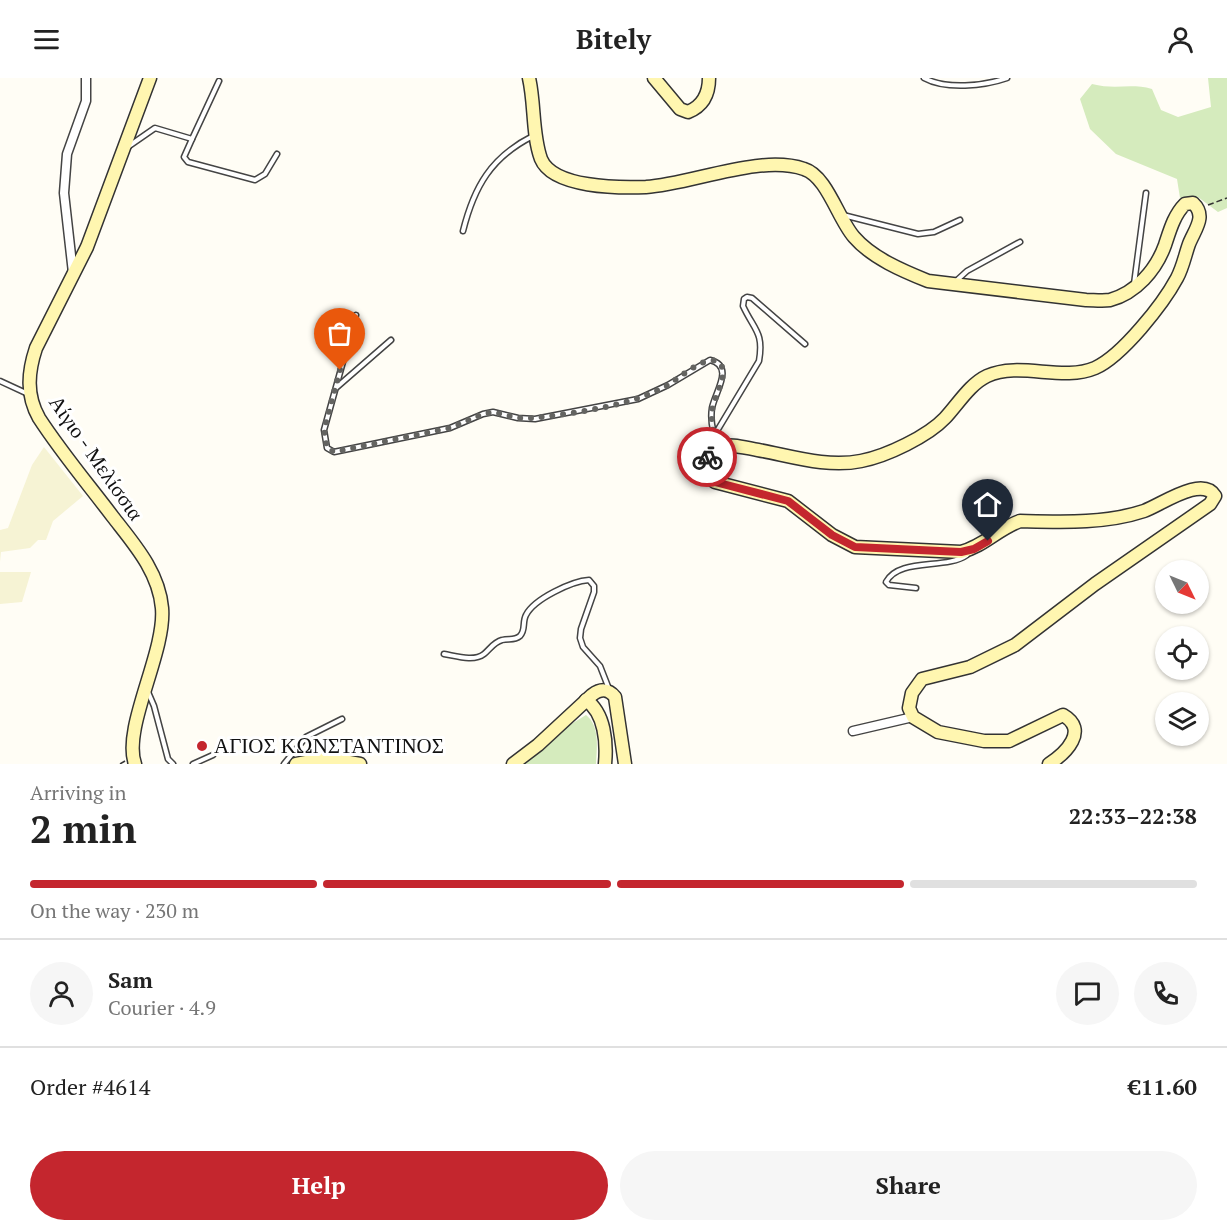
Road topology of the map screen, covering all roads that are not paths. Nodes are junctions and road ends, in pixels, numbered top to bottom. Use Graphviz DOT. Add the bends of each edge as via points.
graph roads {
  1 [pos="86,78"];
  2 [pos="150,78"];
  3 [pos="529,78"];
  4 [pos="654,78"];
  5 [pos="710,78"];
  6 [pos="924,78"];
  7 [pos="1007,78"];
  8 [pos="219,81"];
  9 [pos="536,134"];
  10 [pos="192,139"];
  11 [pos="124,150"];
  12 [pos="277,153"];
  13 [pos="1146,193"];
  14 [pos="839,215"];
  15 [pos="960,220"];
  16 [pos="463,231"];
  17 [pos="1020,242"];
  18 [pos="73,276"];
  19 [pos="952,284"];
  20 [pos="1133,288"];
  21 [pos="356,315"];
  22 [pos="391,340"];
  23 [pos="806,344"];
  24 [pos="0,381"];
  25 [pos="335,388"];
  26 [pos="30,394"];
  27 [pos="716,442"];
  28 [pos="974,549"];
  29 [pos="916,588"];
  30 [pos="444,654"];
  31 [pos="146,688"];
  32 [pos="610,691"];
  33 [pos="586,700"];
  34 [pos="913,717"];
  35 [pos="342,719"];
  36 [pos="853,731"];
  37 [pos="213,755"];
  38 [pos="135,764"];
  39 [pos="173,764"];
  40 [pos="193,764"];
  41 [pos="284,764"];
  42 [pos="296,764"];
  43 [pos="360,764"];
  44 [pos="513,764"];
  45 [pos="605,764"];
  46 [pos="625,764"];
  47 [pos="1049,764"];
  1 -- 18 [label="street" via="86,101 67,154 65,183"];
  2 -- 11 [label="main road, Αίγιο - Μελίσσια"];
  3 -- 9 [label="main road"];
  4 -- 5 [label="main road" via="680,109 688,112 702,103"];
  6 -- 7 [label="lane" via="937,84 981,84"];
  8 -- 10 [label="lane"];
  9 -- 14 [label="main road" via="542,160 550,173 565,180 646,187 752,167 789,165 815,176"];
  9 -- 16 [label="lane" via="496,160 470,203"];
  10 -- 11 [label="lane" via="155,128"];
  10 -- 12 [label="lane" via="184,157 188,162 255,180 265,174"];
  11 -- 18 [label="main road, Αίγιο - Μελίσσια"];
  13 -- 20 [label="lane"];
  14 -- 15 [label="lane" via="918,234 934,232"];
  14 -- 19 [label="main road" via="867,250 909,274"];
  17 -- 19 [label="lane" via="967,271"];
  18 -- 26 [label="main road, Αίγιο - Μελίσσια" via="36,348 31,362"];
  19 -- 20 [label="main road" via="1086,300 1110,300"];
  20 -- 27 [label="main road" via="1150,274 1161,256 1177,212 1185,204 1193,203 1199,208 1198,226 1178,276 1116,353 1096,367 1080,373 993,374 975,384 934,428 862,461 837,465"];
  21 -- 25 [label="lane"];
  22 -- 25 [label="lane"];
  23 -- 27 [label="lane" via="752,298 744,299 742,306 759,332 759,361"];
  24 -- 26 [label="lane"];
  25 -- 27 [label="lane" via="324,430 327,448 334,452 450,428 493,412 535,418 638,399 710,360 722,366 723,373 712,409"];
  26 -- 31 [label="main road, Αίγιο - Μελίσσια" via="43,425 155,578 162,619"];
  27 -- 28 [label="main road" via="705,460 708,477 788,501 832,535 855,547 961,552"];
  28 -- 29 [label="lane" via="957,561 896,572 886,582"];
  28 -- 34 [label="main road" via="1020,521 1109,520 1146,510 1192,489 1207,488 1215,496 1210,504 1015,645 970,667 922,679 912,693 909,708"];
  30 -- 32 [label="lane" via="483,656 502,640 521,635 524,619 538,602 579,581 589,580 594,592 580,639 600,666"];
  31 -- 38 [label="main road, Αίγιο - Μελίσσια" via="133,740"];
  31 -- 39 [label="lane" via="168,759"];
  32 -- 33 [label="main road" via="597,692"];
  32 -- 46 [label="main road" via="616,702"];
  33 -- 44 [label="main road"];
  33 -- 45 [label="main road" via="600,717"];
  34 -- 36 [label="street"];
  34 -- 47 [label="main road" via="938,732 984,741 1009,741 1063,715 1071,720 1074,735 1066,751"];
  35 -- 41 [label="lane" via="306,737"];
  37 -- 40 [label="lane"];
  42 -- 43 [label="main road" via="327,758"];
}
